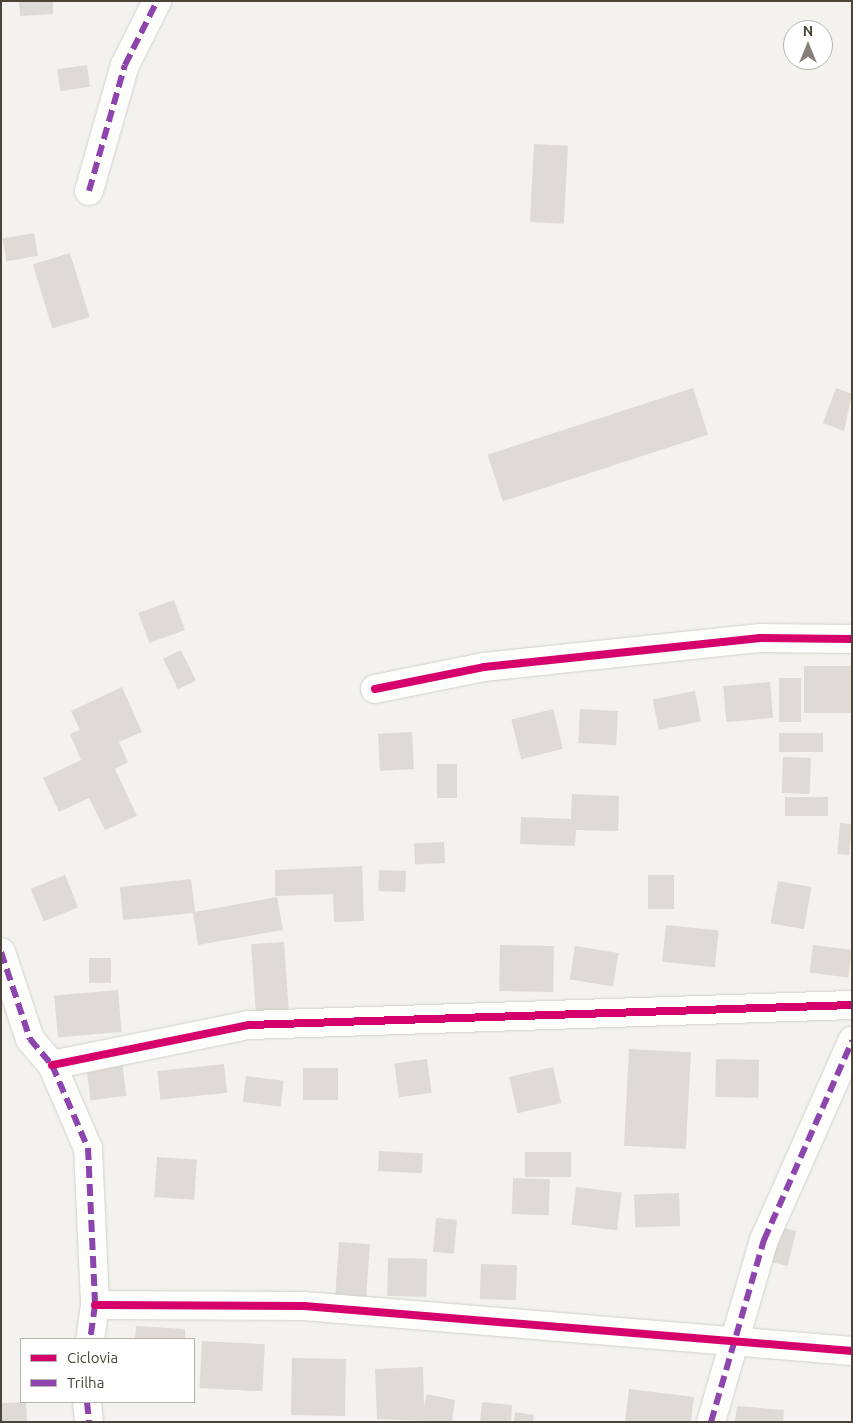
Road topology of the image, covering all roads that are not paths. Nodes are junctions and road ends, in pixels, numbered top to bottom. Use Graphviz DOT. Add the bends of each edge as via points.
graph roads {
  1 [pos="157,1"];
  2 [pos="89,191"];
  3 [pos="852,639"];
  4 [pos="375,689"];
  5 [pos="1,952"];
  6 [pos="852,1005"];
  7 [pos="852,1041"];
  8 [pos="52,1065"];
  9 [pos="95,1304"];
  10 [pos="90,1338"];
  11 [pos="736,1341"];
  12 [pos="852,1352"];
  13 [pos="87,1403"];
  14 [pos="89,1422"];
  15 [pos="711,1422"];
  1 -- 2 [label="street" via="125,65"];
  3 -- 4 [label="street" via="760,638 484,667"];
  5 -- 8 [label="street" via="30,1039"];
  6 -- 8 [label="street" via="250,1025"];
  7 -- 11 [label="street" via="764,1240"];
  8 -- 9 [label="street" via="88,1148"];
  9 -- 10 [label="street"];
  9 -- 11 [label="street" via="304,1306"];
  11 -- 12 [label="street"];
  11 -- 15 [label="street"];
  13 -- 14 [label="street"];
}
